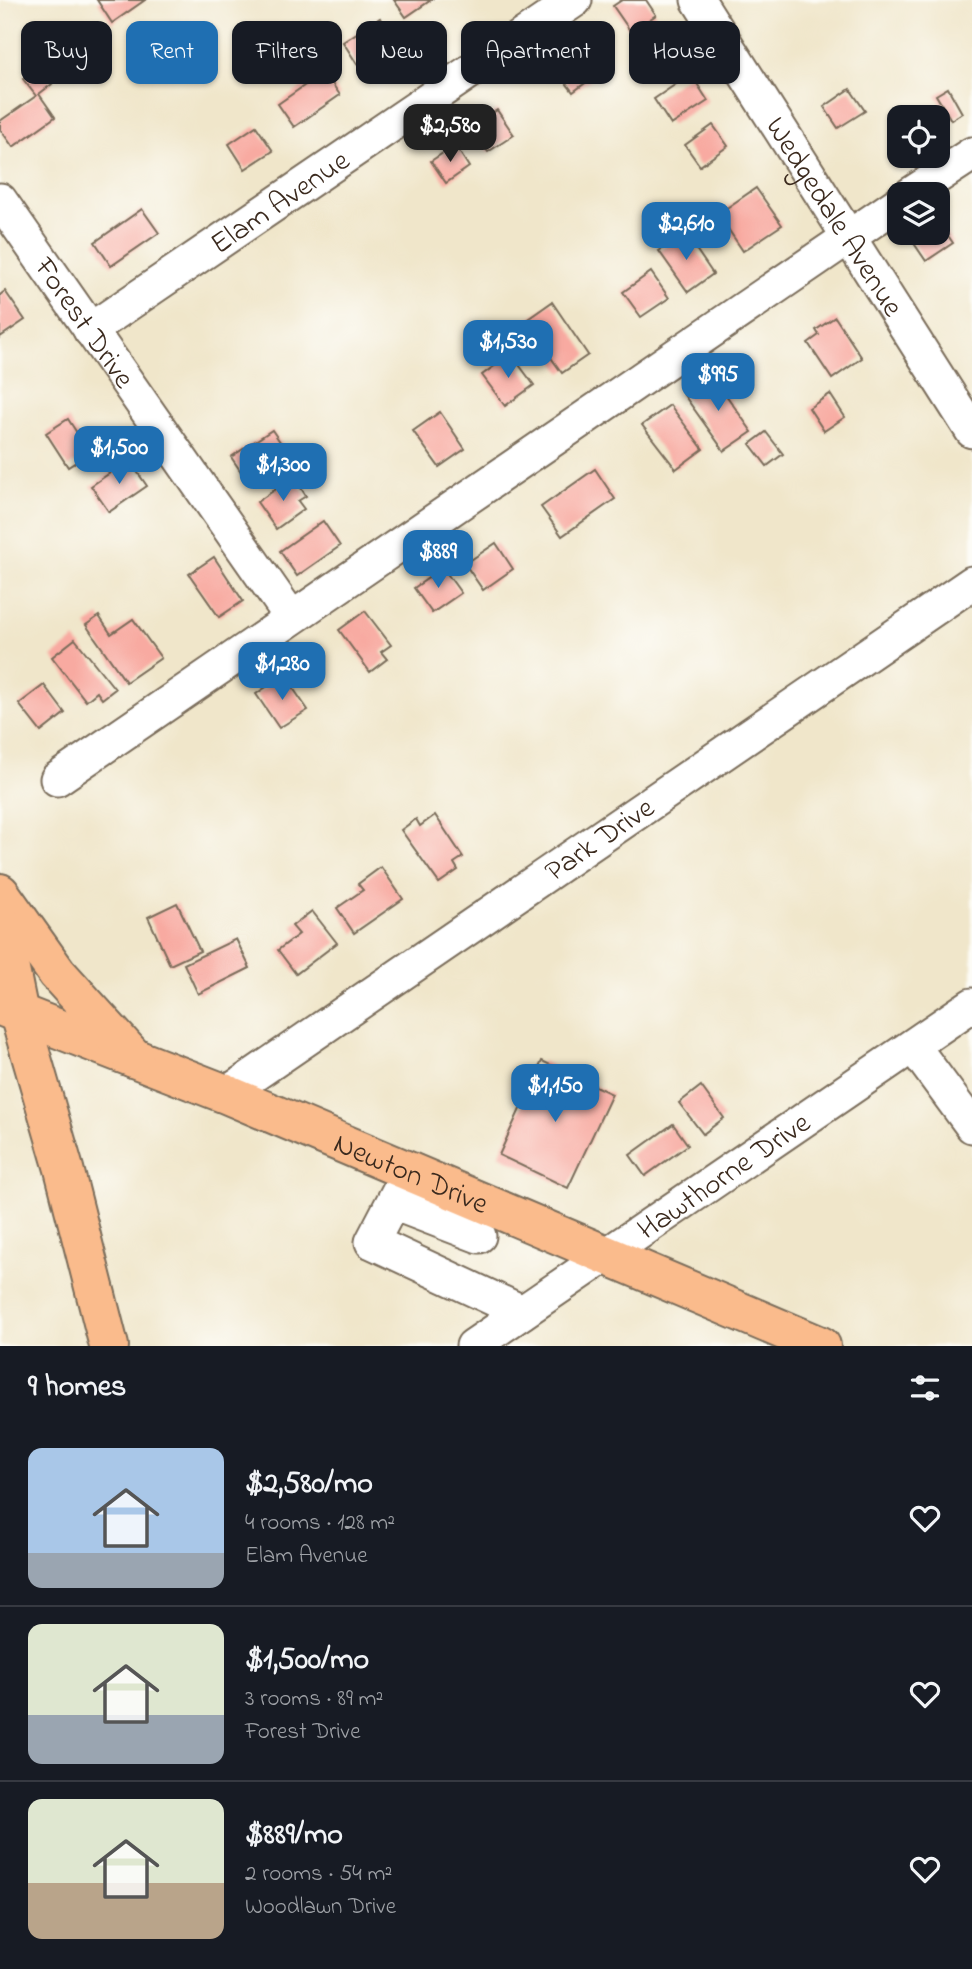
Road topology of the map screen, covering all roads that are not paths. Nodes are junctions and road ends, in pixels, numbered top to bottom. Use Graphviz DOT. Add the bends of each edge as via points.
graph roads {
  1 [pos="575,0"];
  2 [pos="698,0"];
  3 [pos="972,154"];
  4 [pos="929,182"];
  5 [pos="0,200"];
  6 [pos="887,210"];
  7 [pos="848,236"];
  8 [pos="90,330"];
  9 [pos="972,431"];
  10 [pos="972,583"];
  11 [pos="291,617"];
  12 [pos="57,779"];
  13 [pos="0,893"];
  14 [pos="0,921"];
  15 [pos="972,1005"];
  16 [pos="9,1010"];
  17 [pos="913,1046"];
  18 [pos="134,1058"];
  19 [pos="226,1094"];
  20 [pos="972,1126"];
  21 [pos="401,1187"];
  22 [pos="486,1221"];
  23 [pos="607,1253"];
  24 [pos="458,1282"];
  25 [pos="522,1312"];
  26 [pos="109,1346"];
  27 [pos="472,1346"];
  28 [pos="821,1346"];
  1 -- 8 [label="street, Elam Avenue"];
  2 -- 7 [label="street, Wedgedale Avenue"];
  3 -- 4 [label="street"];
  5 -- 8 [label="street, Forest Drive"];
  6 -- 7 [label="street"];
  7 -- 9 [label="street, Wedgedale Avenue"];
  7 -- 11 [label="street"];
  8 -- 11 [label="street, Forest Drive"];
  10 -- 19 [label="street, Park Drive"];
  11 -- 12 [label="street"];
  13 -- 18 [label="main road" via="57,973"];
  14 -- 16 [label="main road"];
  15 -- 17 [label="street, Hawthorne Drive"];
  16 -- 18 [label="main road, Newton Drive"];
  16 -- 26 [label="main road" via="64,1169"];
  17 -- 20 [label="street"];
  17 -- 23 [label="street, Hawthorne Drive"];
  18 -- 19 [label="main road, Newton Drive"];
  19 -- 21 [label="main road, Newton Drive"];
  21 -- 22 [label="main road, Newton Drive"];
  21 -- 24 [label="street" via="372,1242"];
  22 -- 23 [label="main road, Newton Drive"];
  22 -- 24 [label="street"];
  23 -- 25 [label="street, Hawthorne Drive"];
  23 -- 28 [label="main road, Newton Drive"];
  24 -- 25 [label="street"];
  25 -- 27 [label="street, Hawthorne Drive"];
}
